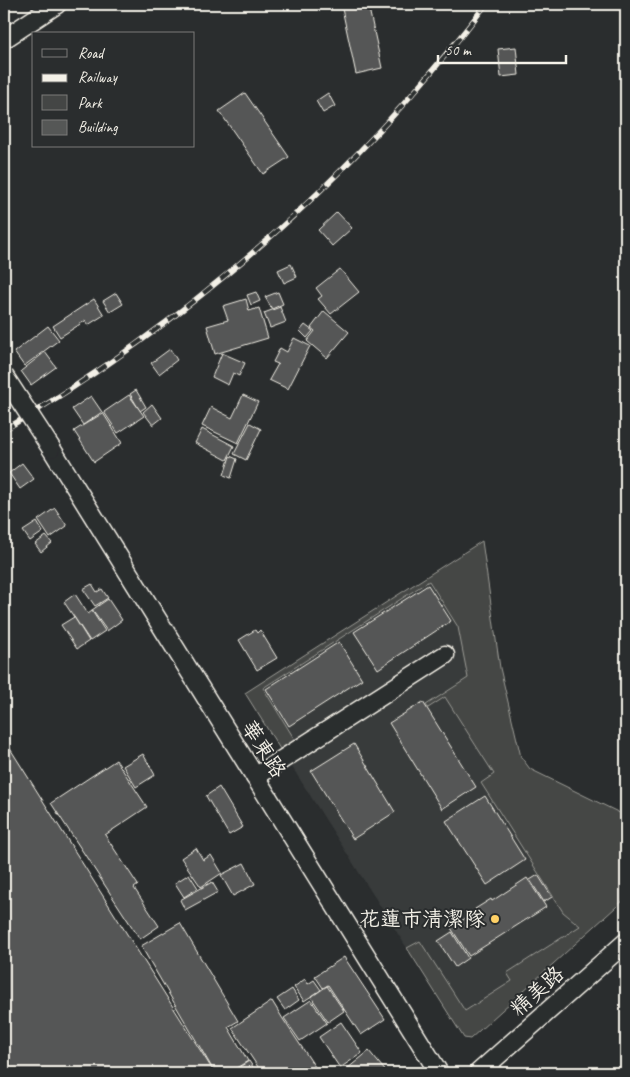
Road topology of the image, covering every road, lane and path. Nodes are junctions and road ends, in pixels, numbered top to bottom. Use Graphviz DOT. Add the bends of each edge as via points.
graph roads {
  1 [pos="57,4"];
  2 [pos="4,38"];
  3 [pos="4,376"];
  4 [pos="445,655"];
  5 [pos="255,777"];
  6 [pos="626,942"];
  7 [pos="439,1073"];
  8 [pos="478,1073"];
  1 -- 2 [label="street"];
  3 -- 5 [label="street, 華東路, bridge"];
  4 -- 5 [label="street"];
  5 -- 7 [label="street, 華東路"];
  6 -- 8 [label="street, 精美路"];
}
